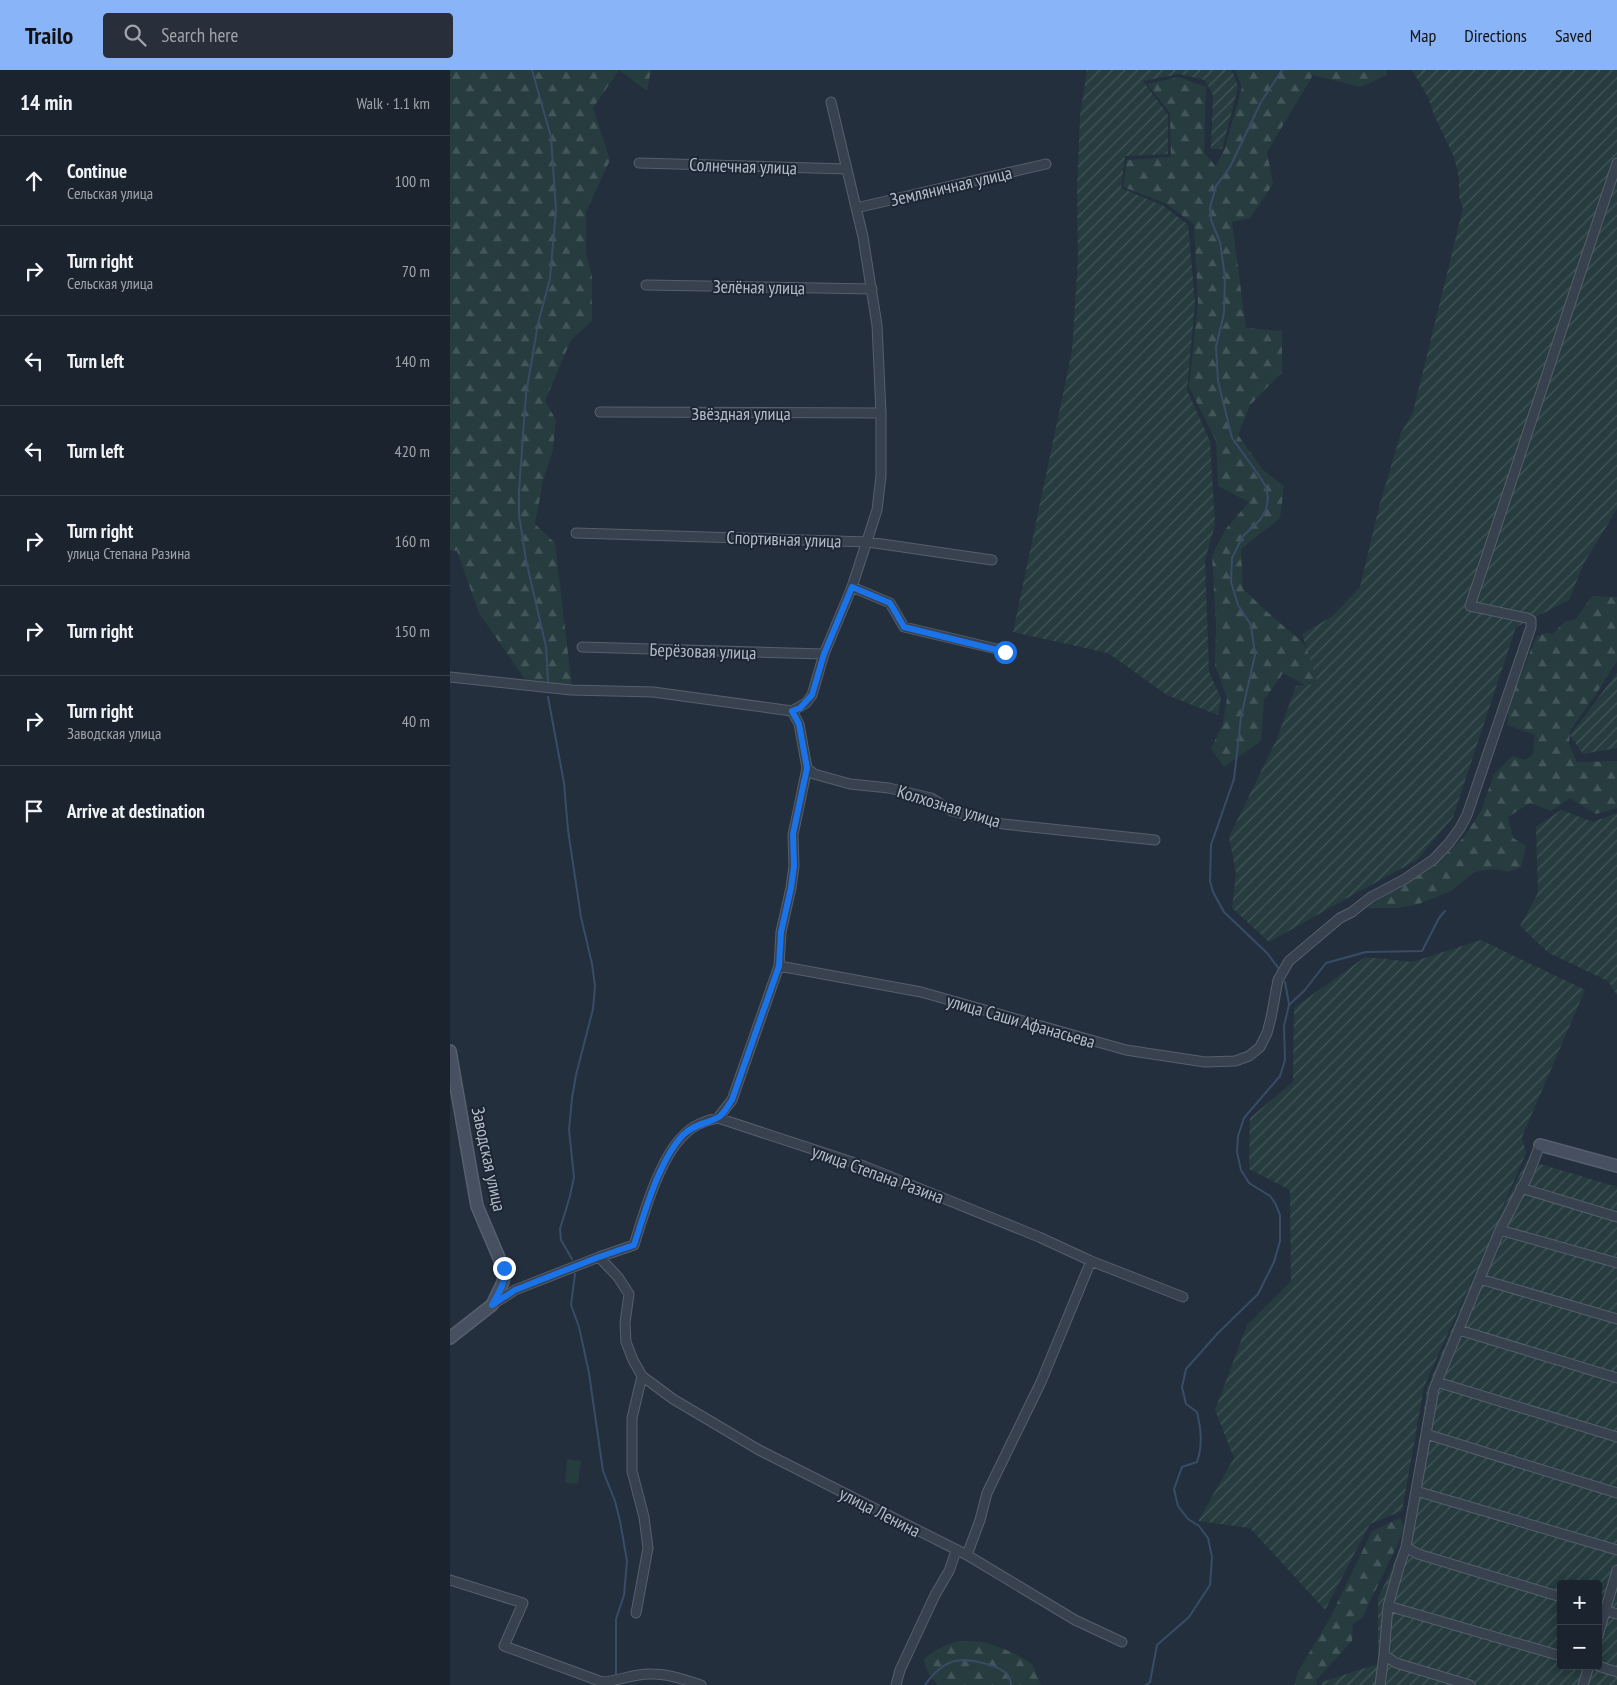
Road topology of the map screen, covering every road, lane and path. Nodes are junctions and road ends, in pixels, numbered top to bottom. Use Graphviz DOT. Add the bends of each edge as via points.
graph roads {
  1 [pos="830,102"];
  2 [pos="639,163"];
  3 [pos="1617,163"];
  4 [pos="1046,164"];
  5 [pos="847,169"];
  6 [pos="856,208"];
  7 [pos="646,285"];
  8 [pos="872,289"];
  9 [pos="600,412"];
  10 [pos="882,413"];
  11 [pos="576,533"];
  12 [pos="868,542"];
  13 [pos="992,560"];
  14 [pos="852,587"];
  15 [pos="582,647"];
  16 [pos="1005,652"];
  17 [pos="824,654"];
  18 [pos="450,677"];
  19 [pos="792,711"];
  20 [pos="807,768"];
  21 [pos="1155,840"];
  22 [pos="779,966"];
  23 [pos="450,1051"];
  24 [pos="718,1118"];
  25 [pos="1540,1145"];
  26 [pos="1617,1166"];
  27 [pos="1522,1188"];
  28 [pos="1617,1217"];
  29 [pos="1500,1230"];
  30 [pos="599,1257"];
  31 [pos="1091,1261"];
  32 [pos="1617,1263"];
  33 [pos="1480,1279"];
  34 [pos="1183,1297"];
  35 [pos="492,1305"];
  36 [pos="1617,1319"];
  37 [pos="1458,1330"];
  38 [pos="450,1338"];
  39 [pos="642,1376"];
  40 [pos="1617,1378"];
  41 [pos="1437,1382"];
  42 [pos="1426,1434"];
  43 [pos="1617,1437"];
  44 [pos="1416,1491"];
  45 [pos="1617,1492"];
  46 [pos="1406,1547"];
  47 [pos="1617,1550"];
  48 [pos="956,1551"];
  49 [pos="967,1555"];
  50 [pos="1617,1570"];
  51 [pos="450,1580"];
  52 [pos="1557,1596"];
  53 [pos="1388,1606"];
  54 [pos="1602,1609"];
  55 [pos="636,1613"];
  56 [pos="1617,1614"];
  57 [pos="1122,1642"];
  58 [pos="1384,1655"];
  59 [pos="1557,1655"];
  60 [pos="1602,1667"];
  61 [pos="1588,1670"];
  62 [pos="1617,1672"];
  63 [pos="701,1685"];
  64 [pos="896,1685"];
  65 [pos="1380,1685"];
  66 [pos="1470,1685"];
  67 [pos="1584,1685"];
  1 -- 5 [label="street"];
  2 -- 5 [label="street, Солнечная улица"];
  3 -- 22 [label="street, улица Саши Афанасьева" via="1470,606 1527,618 1531,620 1531,627 1467,815 1434,859 1340,918 1289,961 1278,980 1267,1034 1260,1047 1249,1056 1219,1063 1126,1050 921,992"];
  4 -- 6 [label="street, Земляничная улица"];
  5 -- 6 [label="street"];
  6 -- 8 [label="street"];
  7 -- 8 [label="street, Зелёная улица"];
  8 -- 10 [label="street"];
  9 -- 10 [label="street, Звёздная улица"];
  10 -- 12 [label="street" via="881,476 877,510"];
  11 -- 12 [label="street, Спортивная улица"];
  12 -- 13 [label="street, Спортивная улица"];
  12 -- 14 [label="street"];
  14 -- 16 [label="street" via="890,603 904,627"];
  14 -- 17 [label="street"];
  15 -- 17 [label="street, Берёзовая улица"];
  17 -- 19 [label="street" via="812,695 800,708"];
  18 -- 19 [label="street" via="571,690 653,692"];
  19 -- 20 [label="street" via="799,724"];
  20 -- 21 [label="street, Колхозная улица" via="814,774 850,784 890,788 932,798 952,811 1003,824"];
  20 -- 22 [label="street" via="793,834 794,866 781,932"];
  22 -- 24 [label="street" via="732,1100"];
  23 -- 35 [label="street, Заводская улица" via="477,1206 506,1272"];
  24 -- 30 [label="street" via="698,1124 683,1135 667,1157 634,1245"];
  24 -- 31 [label="street, улица Степана Разина" via="864,1166"];
  25 -- 26 [label="street"];
  25 -- 27 [label="street"];
  27 -- 28 [label="street"];
  27 -- 29 [label="street"];
  29 -- 32 [label="street"];
  29 -- 33 [label="street"];
  30 -- 35 [label="street" via="515,1290"];
  30 -- 39 [label="street" via="618,1276 629,1294 626,1342"];
  31 -- 34 [label="street, улица Степана Разина"];
  31 -- 49 [label="street" via="1041,1382 987,1493"];
  33 -- 36 [label="street"];
  33 -- 37 [label="street"];
  35 -- 38 [label="street, Заводская улица"];
  37 -- 40 [label="street"];
  37 -- 41 [label="street"];
  39 -- 48 [label="street, улица Ленина" via="673,1399 759,1450"];
  39 -- 55 [label="street" via="632,1418 632,1471 648,1548"];
  41 -- 42 [label="street"];
  41 -- 43 [label="street"];
  42 -- 44 [label="street"];
  42 -- 45 [label="street"];
  44 -- 46 [label="street"];
  44 -- 47 [label="street"];
  46 -- 52 [label="street" via="1418,1554"];
  46 -- 53 [label="street"];
  48 -- 49 [label="street, улица Ленина"];
  48 -- 64 [label="street" via="950,1571 935,1595"];
  49 -- 57 [label="street, улица Ленина" via="1075,1620"];
  50 -- 54 [label="street"];
  51 -- 63 [label="street" via="522,1603 504,1646 602,1682 652,1674"];
  53 -- 58 [label="street"];
  53 -- 59 [label="street"];
  54 -- 56 [label="street"];
  58 -- 65 [label="street"];
  58 -- 66 [label="street" via="1396,1663"];
  60 -- 62 [label="street"];
  61 -- 67 [label="street"];
}
